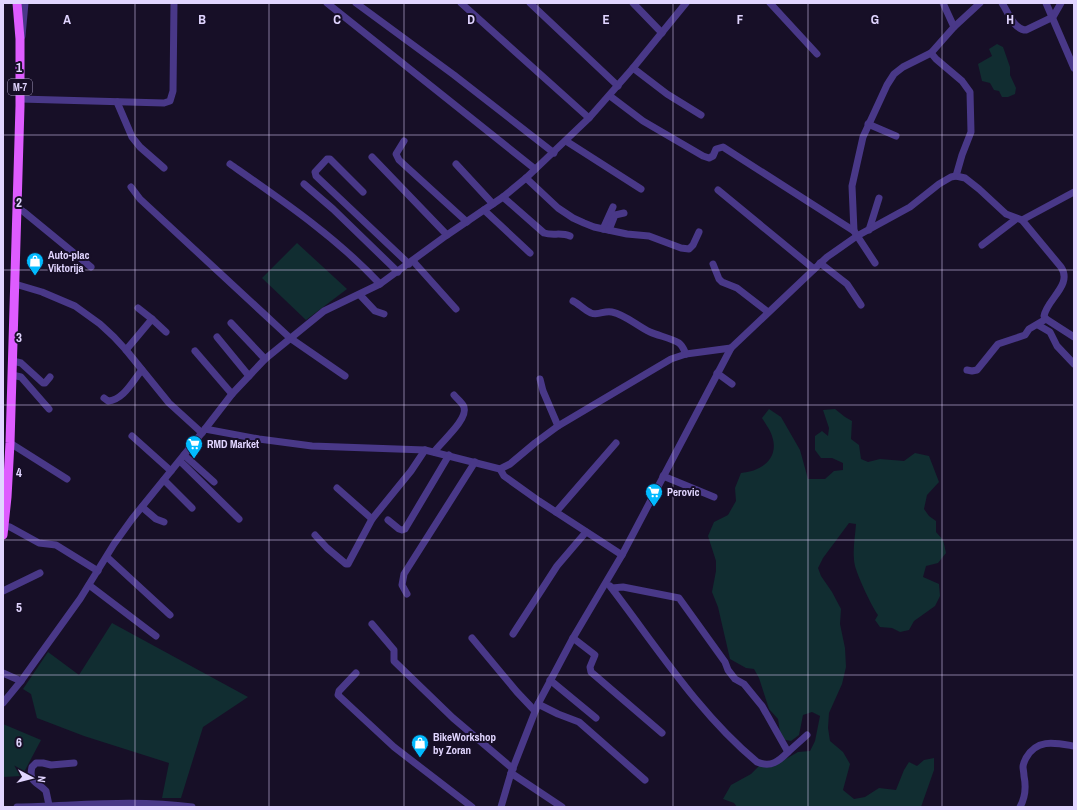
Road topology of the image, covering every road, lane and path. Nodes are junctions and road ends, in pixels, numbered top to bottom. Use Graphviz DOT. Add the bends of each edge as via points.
graph roads {
  1 [pos="17,3"];
  2 [pos="25,3"];
  3 [pos="174,3"];
  4 [pos="327,3"];
  5 [pos="356,3"];
  6 [pos="461,3"];
  7 [pos="530,3"];
  8 [pos="633,3"];
  9 [pos="686,3"];
  10 [pos="770,3"];
  11 [pos="943,3"];
  12 [pos="980,3"];
  13 [pos="1002,3"];
  14 [pos="1046,3"];
  15 [pos="1061,3"];
  16 [pos="1053,17"];
  17 [pos="954,27"];
  18 [pos="662,33"];
  19 [pos="20,46"];
  20 [pos="931,53"];
  21 [pos="816,54"];
  22 [pos="633,68"];
  23 [pos="1074,68"];
  24 [pos="618,86"];
  25 [pos="610,96"];
  26 [pos="20,99"];
  27 [pos="117,102"];
  28 [pos="701,115"];
  29 [pos="589,118"];
  30 [pos="868,124"];
  31 [pos="896,136"];
  32 [pos="404,141"];
  33 [pos="566,141"];
  34 [pos="554,153"];
  35 [pos="372,157"];
  36 [pos="230,164"];
  37 [pos="456,164"];
  38 [pos="164,168"];
  39 [pos="535,169"];
  40 [pos="956,176"];
  41 [pos="526,178"];
  42 [pos="304,184"];
  43 [pos="131,186"];
  44 [pos="641,189"];
  45 [pos="718,190"];
  46 [pos="363,192"];
  47 [pos="1074,192"];
  48 [pos="503,197"];
  49 [pos="879,198"];
  50 [pos="343,201"];
  51 [pos="493,204"];
  52 [pos="17,207"];
  53 [pos="613,207"];
  54 [pos="333,209"];
  55 [pos="484,210"];
  56 [pos="624,213"];
  57 [pos="1019,220"];
  58 [pos="467,222"];
  59 [pos="606,230"];
  60 [pos="869,230"];
  61 [pos="698,232"];
  62 [pos="856,234"];
  63 [pos="447,235"];
  64 [pos="570,236"];
  65 [pos="982,244"];
  66 [pos="530,253"];
  67 [pos="411,262"];
  68 [pos="820,263"];
  69 [pos="875,263"];
  70 [pos="713,264"];
  71 [pos="91,267"];
  72 [pos="814,269"];
  73 [pos="398,272"];
  74 [pos="15,284"];
  75 [pos="380,284"];
  76 [pos="360,295"];
  77 [pos="573,301"];
  78 [pos="861,305"];
  79 [pos="138,308"];
  80 [pos="456,309"];
  81 [pos="768,312"];
  82 [pos="384,314"];
  83 [pos="152,319"];
  84 [pos="1046,319"];
  85 [pos="232,324"];
  86 [pos="1038,325"];
  87 [pos="166,332"];
  88 [pos="217,337"];
  89 [pos="1074,337"];
  90 [pos="290,338"];
  91 [pos="731,348"];
  92 [pos="126,350"];
  93 [pos="195,351"];
  94 [pos="686,354"];
  95 [pos="265,359"];
  96 [pos="13,361"];
  97 [pos="1074,364"];
  98 [pos="142,370"];
  99 [pos="967,370"];
  100 [pos="717,373"];
  101 [pos="12,375"];
  102 [pos="249,376"];
  103 [pos="345,376"];
  104 [pos="50,377"];
  105 [pos="540,379"];
  106 [pos="732,384"];
  107 [pos="232,394"];
  108 [pos="454,395"];
  109 [pos="104,398"];
  110 [pos="49,409"];
  111 [pos="558,426"];
  112 [pos="204,431"];
  113 [pos="132,436"];
  114 [pos="10,443"];
  115 [pos="616,443"];
  116 [pos="424,450"];
  117 [pos="434,452"];
  118 [pos="184,455"];
  119 [pos="449,455"];
  120 [pos="180,461"];
  121 [pos="475,462"];
  122 [pos="500,469"];
  123 [pos="171,471"];
  124 [pos="663,476"];
  125 [pos="67,479"];
  126 [pos="164,480"];
  127 [pos="214,482"];
  128 [pos="337,488"];
  129 [pos="714,497"];
  130 [pos="142,507"];
  131 [pos="192,508"];
  132 [pos="556,512"];
  133 [pos="239,519"];
  134 [pos="372,520"];
  135 [pos="388,520"];
  136 [pos="164,522"];
  137 [pos="4,531"];
  138 [pos="586,532"];
  139 [pos="315,534"];
  140 [pos="622,555"];
  141 [pos="107,556"];
  142 [pos="98,571"];
  143 [pos="40,573"];
  144 [pos="606,581"];
  145 [pos="89,585"];
  146 [pos="612,588"];
  147 [pos="3,591"];
  148 [pos="407,594"];
  149 [pos="170,614"];
  150 [pos="372,624"];
  151 [pos="513,634"];
  152 [pos="156,636"];
  153 [pos="472,638"];
  154 [pos="573,638"];
  155 [pos="3,673"];
  156 [pos="356,673"];
  157 [pos="11,678"];
  158 [pos="3,680"];
  159 [pos="550,680"];
  160 [pos="21,681"];
  161 [pos="3,703"];
  162 [pos="537,707"];
  163 [pos="596,718"];
  164 [pos="662,733"];
  165 [pos="807,735"];
  166 [pos="1074,746"];
  167 [pos="788,752"];
  168 [pos="74,763"];
  169 [pos="512,771"];
  170 [pos="645,780"];
  171 [pos="49,805"];
  172 [pos="17,807"];
  173 [pos="192,807"];
  174 [pos="472,807"];
  175 [pos="502,807"];
  176 [pos="562,807"];
  177 [pos="1020,807"];
  1 -- 19 [label="main road, M-7"];
  2 -- 19 [label="street"];
  3 -- 27 [label="street" via="172,100 168,103"];
  4 -- 39 [label="street"];
  5 -- 34 [label="street"];
  6 -- 29 [label="street"];
  7 -- 24 [label="street"];
  8 -- 18 [label="street"];
  9 -- 18 [label="street"];
  10 -- 21 [label="street"];
  11 -- 17 [label="street"];
  12 -- 17 [label="street"];
  13 -- 16 [label="street" via="1017,27 1022,30"];
  14 -- 16 [label="street"];
  15 -- 16 [label="street"];
  16 -- 23 [label="street"];
  17 -- 20 [label="street"];
  18 -- 22 [label="street"];
  19 -- 26 [label="main road, M-7"];
  20 -- 30 [label="street" via="894,74"];
  20 -- 40 [label="street" via="962,81 970,92 971,132"];
  22 -- 24 [label="street"];
  22 -- 28 [label="street" via="667,94"];
  24 -- 25 [label="street"];
  25 -- 29 [label="street"];
  25 -- 62 [label="street" via="643,120 703,156 709,158 716,149 723,147"];
  26 -- 27 [label="street"];
  26 -- 52 [label="main road, M-7"];
  27 -- 38 [label="street" via="132,137"];
  29 -- 33 [label="street"];
  30 -- 31 [label="street"];
  30 -- 62 [label="street" via="852,186"];
  32 -- 58 [label="street" via="396,156"];
  33 -- 34 [label="street"];
  33 -- 44 [label="street"];
  34 -- 39 [label="street"];
  35 -- 63 [label="street"];
  36 -- 75 [label="street" via="325,232"];
  37 -- 51 [label="street"];
  39 -- 41 [label="street"];
  40 -- 57 [label="street" via="965,178 1006,214"];
  40 -- 60 [label="street" via="945,180 910,207"];
  41 -- 48 [label="street"];
  41 -- 59 [label="street" via="558,208 573,218"];
  42 -- 54 [label="street"];
  43 -- 90 [label="street" via="140,199"];
  45 -- 72 [label="street"];
  46 -- 50 [label="street" via="327,159 315,174"];
  47 -- 57 [label="street"];
  48 -- 51 [label="street"];
  48 -- 64 [label="street" via="544,233 564,233"];
  49 -- 60 [label="street"];
  50 -- 54 [label="street"];
  50 -- 67 [label="street"];
  51 -- 55 [label="street"];
  52 -- 71 [label="street"];
  52 -- 74 [label="main road, M-7"];
  53 -- 59 [label="street"];
  54 -- 73 [label="street"];
  55 -- 58 [label="street"];
  55 -- 66 [label="street"];
  56 -- 59 [label="street" via="615,215"];
  57 -- 65 [label="street"];
  57 -- 84 [label="street" via="1065,272 1064,281 1044,314"];
  58 -- 63 [label="street"];
  59 -- 61 [label="street" via="649,236 689,249"];
  60 -- 62 [label="street"];
  62 -- 68 [label="street"];
  62 -- 69 [label="street"];
  63 -- 67 [label="street"];
  67 -- 73 [label="street"];
  67 -- 80 [label="street"];
  68 -- 72 [label="street"];
  68 -- 78 [label="street" via="847,284"];
  70 -- 81 [label="street" via="722,282 737,288"];
  72 -- 81 [label="street"];
  73 -- 75 [label="street"];
  74 -- 92 [label="street" via="75,306 114,337"];
  74 -- 96 [label="main road, M-7"];
  75 -- 76 [label="street"];
  76 -- 82 [label="street" via="375,311"];
  76 -- 90 [label="street" via="324,311"];
  77 -- 94 [label="street" via="592,313 601,314 609,311 624,317 650,332 679,343"];
  79 -- 83 [label="street"];
  81 -- 91 [label="street"];
  83 -- 87 [label="street"];
  83 -- 92 [label="street"];
  84 -- 86 [label="street"];
  84 -- 89 [label="street"];
  85 -- 95 [label="street"];
  86 -- 97 [label="street" via="1050,332 1057,346"];
  86 -- 99 [label="street" via="1029,329 1025,335 998,344 977,370"];
  88 -- 102 [label="street"];
  90 -- 95 [label="street"];
  90 -- 103 [label="street"];
  91 -- 94 [label="street"];
  91 -- 100 [label="street"];
  92 -- 98 [label="street"];
  93 -- 107 [label="street"];
  94 -- 111 [label="street" via="671,359"];
  95 -- 102 [label="street"];
  96 -- 101 [label="main road, M-7"];
  96 -- 104 [label="street" via="21,363 43,383"];
  98 -- 109 [label="street" via="135,381 114,401"];
  98 -- 112 [label="street" via="169,403"];
  100 -- 106 [label="street"];
  100 -- 124 [label="street"];
  101 -- 110 [label="street" via="21,377"];
  101 -- 114 [label="main road, M-7"];
  102 -- 107 [label="street"];
  105 -- 111 [label="street"];
  107 -- 112 [label="street"];
  108 -- 117 [label="street" via="462,404 464,415"];
  111 -- 122 [label="street"];
  112 -- 116 [label="street" via="312,446"];
  112 -- 118 [label="street"];
  113 -- 123 [label="street"];
  114 -- 125 [label="street"];
  114 -- 137 [label="main road, M-7"];
  115 -- 132 [label="street"];
  116 -- 117 [label="street"];
  116 -- 134 [label="street" via="411,471"];
  117 -- 119 [label="street"];
  118 -- 120 [label="street"];
  118 -- 127 [label="street"];
  119 -- 121 [label="street"];
  119 -- 135 [label="street" via="405,529 399,529"];
  120 -- 123 [label="street"];
  120 -- 133 [label="street"];
  121 -- 122 [label="street"];
  121 -- 148 [label="street" via="404,574 402,585"];
  122 -- 132 [label="street" via="504,476"];
  123 -- 126 [label="street"];
  124 -- 129 [label="street"];
  124 -- 140 [label="street"];
  126 -- 130 [label="street"];
  126 -- 131 [label="street"];
  128 -- 134 [label="street"];
  130 -- 136 [label="street" via="156,519"];
  130 -- 141 [label="street"];
  132 -- 138 [label="street"];
  134 -- 139 [label="street" via="348,564 327,548"];
  137 -- 142 [label="street" via="10,527 40,543 56,545"];
  138 -- 140 [label="street"];
  138 -- 151 [label="street" via="557,566"];
  140 -- 144 [label="street"];
  141 -- 142 [label="street"];
  141 -- 149 [label="street"];
  142 -- 145 [label="street"];
  143 -- 147 [label="street"];
  144 -- 146 [label="street"];
  144 -- 154 [label="street"];
  145 -- 152 [label="street"];
  145 -- 160 [label="street"];
  146 -- 167 [label="street" via="623,587 679,598 725,662 728,670 735,679 744,684 762,706"];
  146 -- 167 [label="street" via="708,714 737,745 762,764 773,764"];
  150 -- 169 [label="street" via="394,650 394,661"];
  153 -- 162 [label="street" via="517,692"];
  154 -- 159 [label="street"];
  154 -- 164 [label="street" via="595,655 590,667 591,672"];
  155 -- 157 [label="street"];
  156 -- 174 [label="street" via="338,695 394,747"];
  157 -- 158 [label="street"];
  157 -- 160 [label="street"];
  159 -- 162 [label="street"];
  159 -- 163 [label="street"];
  160 -- 161 [label="street"];
  162 -- 169 [label="street"];
  162 -- 170 [label="street" via="579,722"];
  165 -- 167 [label="street"];
  166 -- 177 [label="street" via="1040,744 1029,754 1023,767 1024,790"];
  168 -- 171 [label="street" via="36,763 32,767 31,777 46,791"];
  169 -- 175 [label="street"];
  169 -- 176 [label="street"];
  171 -- 172 [label="street"];
  171 -- 173 [label="street" via="116,802"];
}
